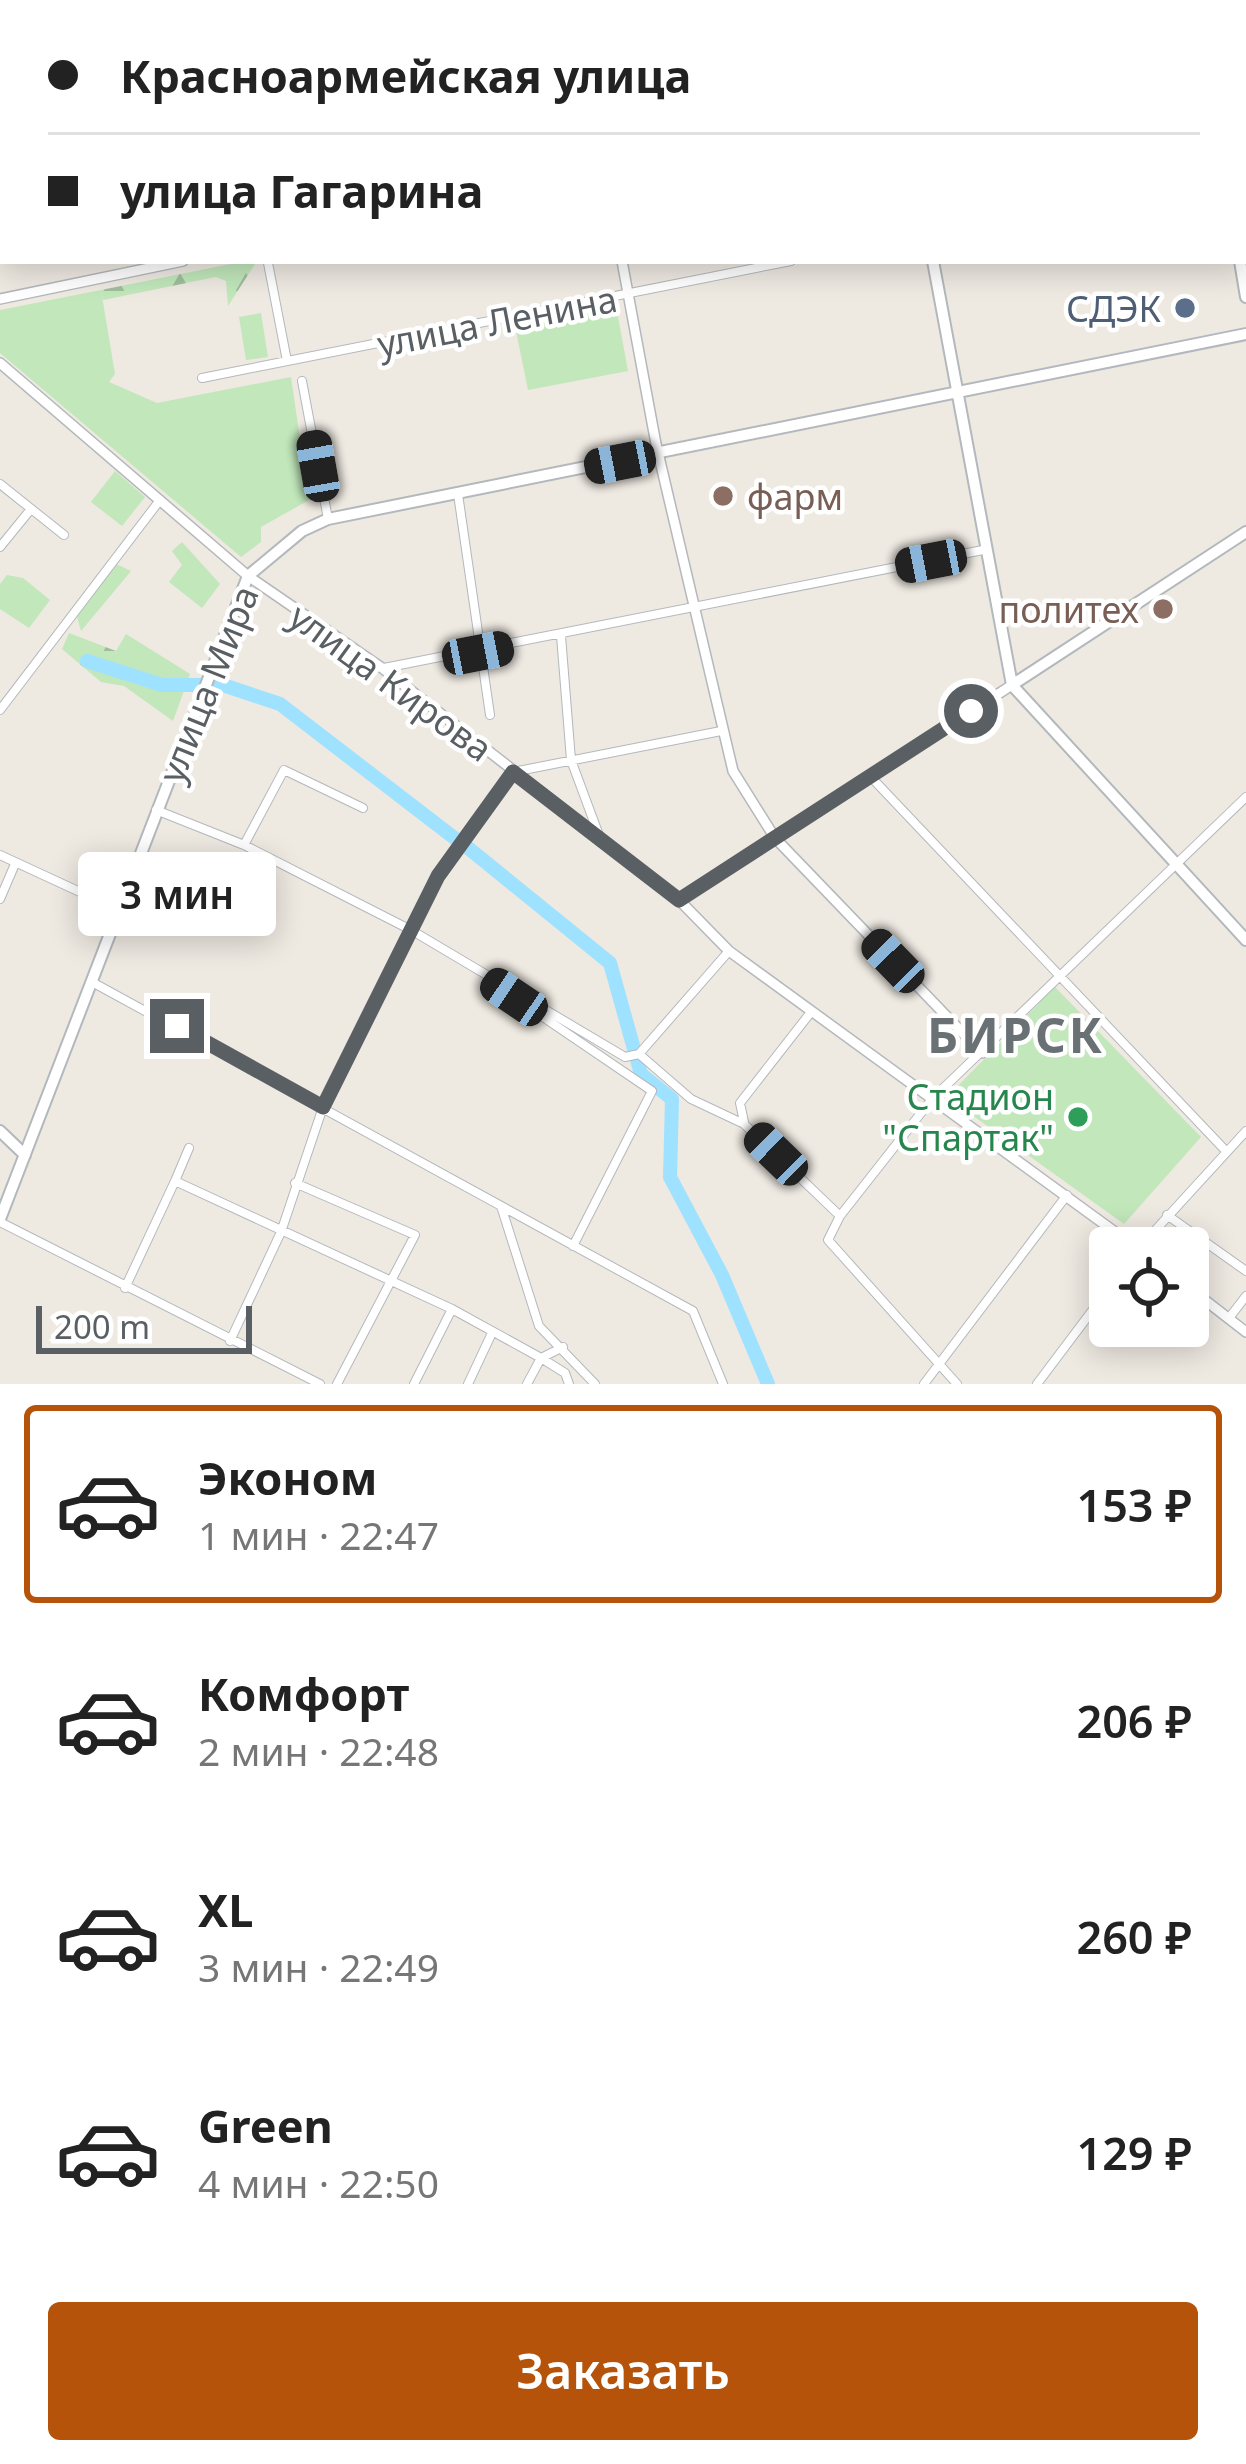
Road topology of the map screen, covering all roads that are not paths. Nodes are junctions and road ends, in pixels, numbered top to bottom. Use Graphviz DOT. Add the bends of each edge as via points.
graph roads {
  1 [pos="169,264"];
  2 [pos="268,264"];
  3 [pos="622,264"];
  4 [pos="777,264"];
  5 [pos="934,264"];
  6 [pos="1240,264"];
  7 [pos="628,297"];
  8 [pos="1246,297"];
  9 [pos="0,299"];
  10 [pos="1246,334"];
  11 [pos="286,362"];
  12 [pos="0,363"];
  13 [pos="202,378"];
  14 [pos="302,381"];
  15 [pos="957,396"];
  16 [pos="660,454"];
  17 [pos="0,484"];
  18 [pos="458,494"];
  19 [pos="160,500"];
  20 [pos="31,509"];
  21 [pos="328,519"];
  22 [pos="1246,532"];
  23 [pos="64,535"];
  24 [pos="0,547"];
  25 [pos="982,550"];
  26 [pos="248,576"];
  27 [pos="698,609"];
  28 [pos="561,637"];
  29 [pos="478,653"];
  30 [pos="382,668"];
  31 [pos="1012,685"];
  32 [pos="0,710"];
  33 [pos="490,715"];
  34 [pos="721,730"];
  35 [pos="571,760"];
  36 [pos="513,772"];
  37 [pos="869,776"];
  38 [pos="1246,797"];
  39 [pos="363,808"];
  40 [pos="156,810"];
  41 [pos="600,838"];
  42 [pos="775,838"];
  43 [pos="244,845"];
  44 [pos="0,855"];
  45 [pos="15,864"];
  46 [pos="1173,864"];
  47 [pos="0,899"];
  48 [pos="679,900"];
  49 [pos="119,910"];
  50 [pos="411,930"];
  51 [pos="1246,940"];
  52 [pos="729,951"];
  53 [pos="479,974"];
  54 [pos="1058,975"];
  55 [pos="92,982"];
  56 [pos="811,1012"];
  57 [pos="982,1053"];
  58 [pos="639,1054"];
  59 [pos="932,1099"];
  60 [pos="323,1107"];
  61 [pos="745,1124"];
  62 [pos="0,1130"];
  63 [pos="1246,1131"];
  64 [pos="189,1148"];
  65 [pos="1224,1149"];
  66 [pos="25,1155"];
  67 [pos="176,1181"];
  68 [pos="295,1183"];
  69 [pos="1067,1194"];
  70 [pos="501,1204"];
  71 [pos="1167,1215"];
  72 [pos="840,1216"];
  73 [pos="0,1221"];
  74 [pos="1110,1227"];
  75 [pos="1156,1227"];
  76 [pos="281,1232"];
  77 [pos="573,1246"];
  78 [pos="1246,1271"];
  79 [pos="394,1282"];
  80 [pos="125,1288"];
  81 [pos="1246,1296"];
  82 [pos="1209,1303"];
  83 [pos="452,1309"];
  84 [pos="1089,1315"];
  85 [pos="1229,1318"];
  86 [pos="1246,1332"];
  87 [pos="491,1334"];
  88 [pos="230,1341"];
  89 [pos="563,1347"];
  90 [pos="542,1358"];
  91 [pos="940,1364"];
  92 [pos="320,1384"];
  93 [pos="338,1384"];
  94 [pos="414,1384"];
  95 [pos="468,1384"];
  96 [pos="527,1384"];
  97 [pos="569,1384"];
  98 [pos="595,1384"];
  99 [pos="723,1384"];
  100 [pos="924,1384"];
  101 [pos="957,1384"];
  102 [pos="1037,1384"];
  1 -- 9 [label="street"];
  2 -- 11 [label="street"];
  3 -- 7 [label="street"];
  4 -- 7 [label="street, улица Ленина"];
  5 -- 15 [label="main road"];
  6 -- 8 [label="main road"];
  7 -- 11 [label="street, улица Ленина"];
  7 -- 16 [label="street"];
  10 -- 15 [label="main road, улица Мира"];
  11 -- 13 [label="street, улица Ленина"];
  12 -- 19 [label="street, улица Кирова"];
  14 -- 21 [label="street"];
  15 -- 16 [label="main road, улица Мира"];
  15 -- 25 [label="main road"];
  16 -- 18 [label="main road, улица Мира"];
  16 -- 27 [label="street"];
  17 -- 20 [label="street"];
  18 -- 21 [label="main road, улица Мира"];
  18 -- 29 [label="street"];
  19 -- 26 [label="street, улица Кирова"];
  19 -- 32 [label="street"];
  20 -- 23 [label="street"];
  20 -- 24 [label="street"];
  21 -- 26 [label="main road, улица Мира"];
  22 -- 31 [label="main road"];
  25 -- 27 [label="street"];
  25 -- 31 [label="main road"];
  26 -- 30 [label="street, улица Кирова"];
  26 -- 40 [label="main road, улица Мира"];
  27 -- 28 [label="street"];
  27 -- 34 [label="street"];
  28 -- 29 [label="street"];
  28 -- 35 [label="street"];
  29 -- 30 [label="street"];
  29 -- 33 [label="street"];
  30 -- 36 [label="street, улица Кирова"];
  31 -- 37 [label="street"];
  31 -- 46 [label="main road"];
  34 -- 35 [label="street"];
  34 -- 42 [label="street" via="733,771"];
  35 -- 36 [label="street"];
  35 -- 41 [label="street"];
  36 -- 41 [label="street, улица Кирова"];
  36 -- 50 [label="street" via="438,876"];
  37 -- 42 [label="street"];
  37 -- 54 [label="street"];
  38 -- 46 [label="street"];
  39 -- 43 [label="street" via="284,770"];
  40 -- 43 [label="street"];
  40 -- 49 [label="main road, улица Мира"];
  41 -- 48 [label="street, улица Кирова"];
  42 -- 48 [label="street"];
  42 -- 57 [label="street"];
  43 -- 50 [label="street"];
  44 -- 45 [label="street"];
  45 -- 47 [label="street"];
  45 -- 49 [label="street"];
  46 -- 51 [label="main road"];
  46 -- 54 [label="street"];
  48 -- 52 [label="street, улица Кирова"];
  49 -- 55 [label="main road, улица Мира"];
  50 -- 53 [label="street"];
  50 -- 60 [label="street"];
  52 -- 56 [label="street, улица Кирова"];
  52 -- 58 [label="street"];
  53 -- 58 [label="street" via="625,1057"];
  53 -- 77 [label="street" via="652,1090"];
  54 -- 57 [label="street"];
  54 -- 65 [label="street"];
  55 -- 60 [label="street"];
  55 -- 66 [label="main road, улица Мира"];
  56 -- 59 [label="street, улица Кирова"];
  56 -- 61 [label="street" via="740,1103"];
  57 -- 59 [label="street"];
  58 -- 61 [label="street" via="691,1099"];
  59 -- 69 [label="street, улица Кирова"];
  59 -- 72 [label="street"];
  60 -- 68 [label="street"];
  60 -- 70 [label="street"];
  61 -- 72 [label="street"];
  62 -- 66 [label="main road"];
  63 -- 65 [label="street"];
  64 -- 67 [label="street"];
  65 -- 71 [label="street"];
  66 -- 73 [label="main road, улица Мира"];
  67 -- 76 [label="street"];
  67 -- 80 [label="street"];
  68 -- 76 [label="street"];
  68 -- 79 [label="street" via="415,1235"];
  69 -- 74 [label="street, улица Кирова"];
  69 -- 91 [label="street"];
  70 -- 77 [label="street"];
  70 -- 89 [label="street" via="539,1326"];
  71 -- 75 [label="street"];
  71 -- 78 [label="street"];
  72 -- 91 [label="street" via="828,1240"];
  73 -- 80 [label="street"];
  76 -- 79 [label="street"];
  76 -- 88 [label="street"];
  77 -- 99 [label="street" via="693,1311"];
  79 -- 83 [label="street"];
  79 -- 93 [label="street"];
  80 -- 88 [label="street"];
  81 -- 85 [label="street"];
  82 -- 85 [label="street"];
  83 -- 87 [label="street"];
  83 -- 94 [label="street"];
  84 -- 102 [label="street"];
  85 -- 86 [label="street"];
  87 -- 90 [label="street"];
  87 -- 95 [label="street"];
  88 -- 92 [label="street"];
  89 -- 90 [label="street"];
  89 -- 98 [label="street"];
  90 -- 96 [label="street"];
  90 -- 97 [label="street"];
  91 -- 100 [label="street"];
  91 -- 101 [label="street"];
}
